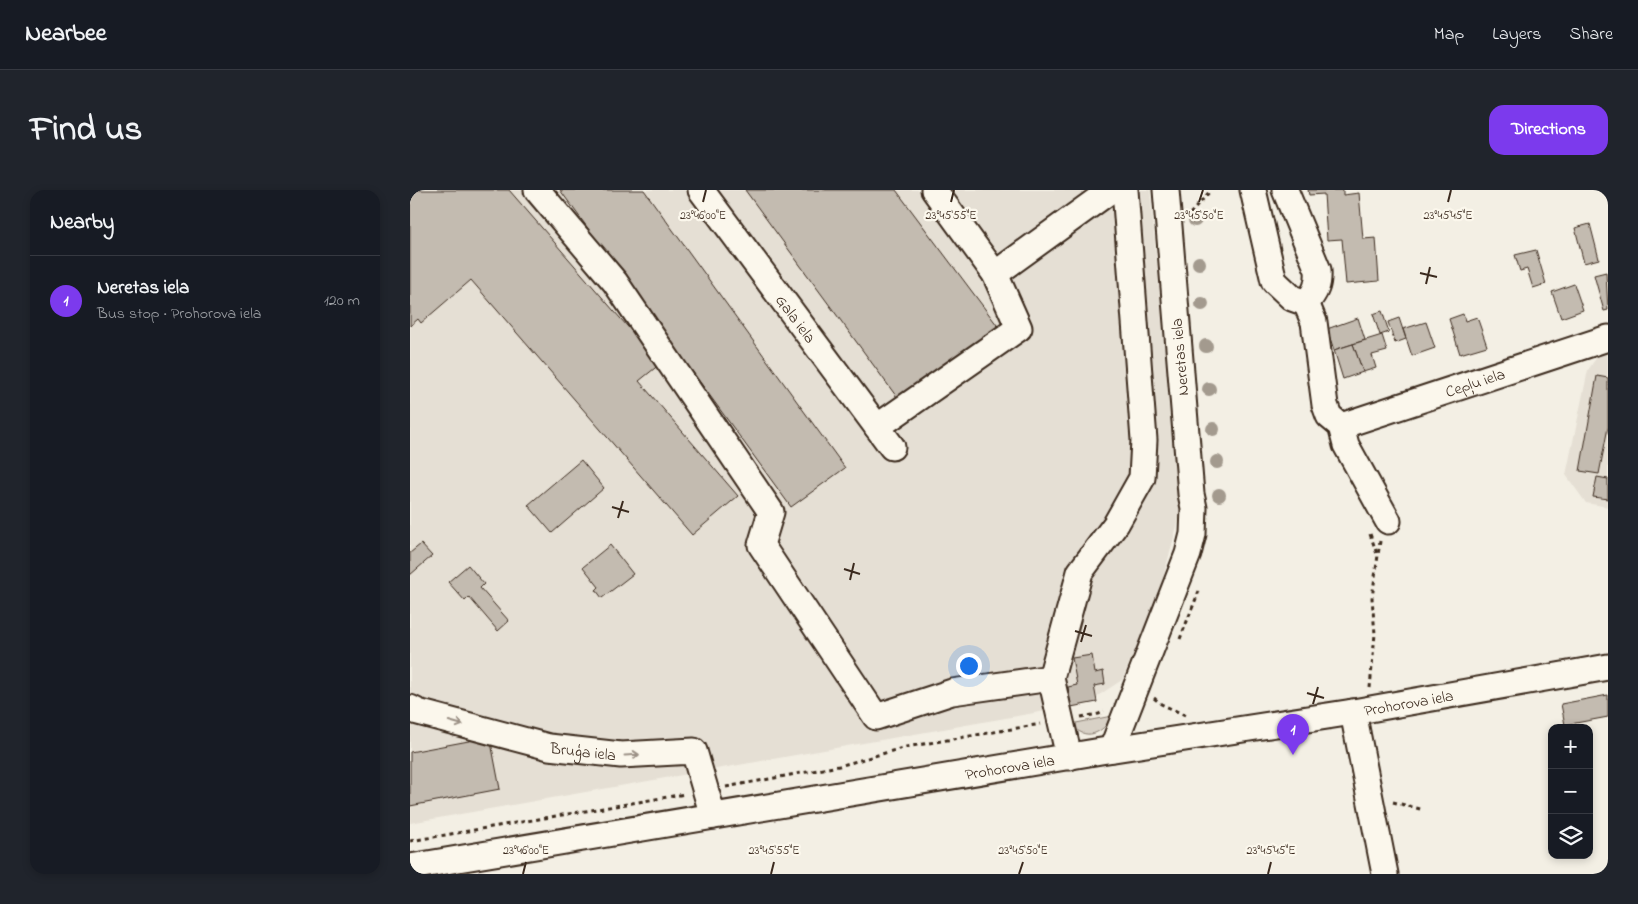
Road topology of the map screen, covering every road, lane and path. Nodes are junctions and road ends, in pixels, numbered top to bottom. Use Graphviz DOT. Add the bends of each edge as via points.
graph roads {
  1 [pos="537,190"];
  2 [pos="701,190"];
  3 [pos="934,190"];
  4 [pos="1111,190"];
  5 [pos="1125,190"];
  6 [pos="1166,190"];
  7 [pos="1210,190"];
  8 [pos="1253,190"];
  9 [pos="1285,190"];
  10 [pos="1185,221"];
  11 [pos="995,274"];
  12 [pos="1306,303"];
  13 [pos="1608,338"];
  14 [pos="1342,426"];
  15 [pos="877,427"];
  16 [pos="892,447"];
  17 [pos="1388,521"];
  18 [pos="1608,667"];
  19 [pos="1050,678"];
  20 [pos="1378,690"];
  21 [pos="1133,697"];
  22 [pos="410,708"];
  23 [pos="1354,712"];
  24 [pos="1194,714"];
  25 [pos="1060,721"];
  26 [pos="1112,749"];
  27 [pos="1069,757"];
  28 [pos="705,791"];
  29 [pos="1372,798"];
  30 [pos="1424,810"];
  31 [pos="713,816"];
  32 [pos="410,841"];
  33 [pos="410,867"];
  34 [pos="1385,874"];
  1 -- 19 [label="street" via="615,282 771,512 761,545 876,717 952,692"];
  2 -- 15 [label="street, Gala iela"];
  3 -- 11 [label="street"];
  4 -- 11 [label="street"];
  5 -- 19 [label="street" via="1144,440 1142,478 1116,524 1080,572"];
  6 -- 21 [label="street, Neretas iela" via="1194,508 1193,534 1168,610"];
  7 -- 10 [label="path"];
  8 -- 12 [label="street" via="1274,281 1292,298"];
  9 -- 12 [label="street" via="1318,270 1319,282"];
  11 -- 15 [label="street" via="1019,328"];
  12 -- 14 [label="street" via="1314,322 1325,405 1329,416"];
  13 -- 14 [label="street, Cepļu iela"];
  14 -- 17 [label="street" via="1346,445"];
  15 -- 16 [label="street, Gala iela"];
  17 -- 20 [label="path" via="1381,532 1372,598 1375,634 1369,691"];
  18 -- 23 [label="street, Prohorova iela"];
  19 -- 25 [label="street"];
  21 -- 24 [label="path" via="1154,698 1185,715"];
  21 -- 25 [label="path" via="1116,698 1100,714"];
  21 -- 26 [label="street, Neretas iela"];
  22 -- 28 [label="street, Bruģa iela, one-way" via="549,747 621,755 694,752"];
  23 -- 26 [label="street, Prohorova iela"];
  23 -- 29 [label="street"];
  25 -- 27 [label="street"];
  25 -- 28 [label="path" via="906,747 839,766"];
  26 -- 27 [label="street, Prohorova iela"];
  27 -- 31 [label="street, Prohorova iela"];
  28 -- 31 [label="street, Bruģa iela"];
  28 -- 32 [label="path"];
  29 -- 30 [label="path"];
  29 -- 34 [label="street"];
  31 -- 33 [label="street, Prohorova iela"];
}
